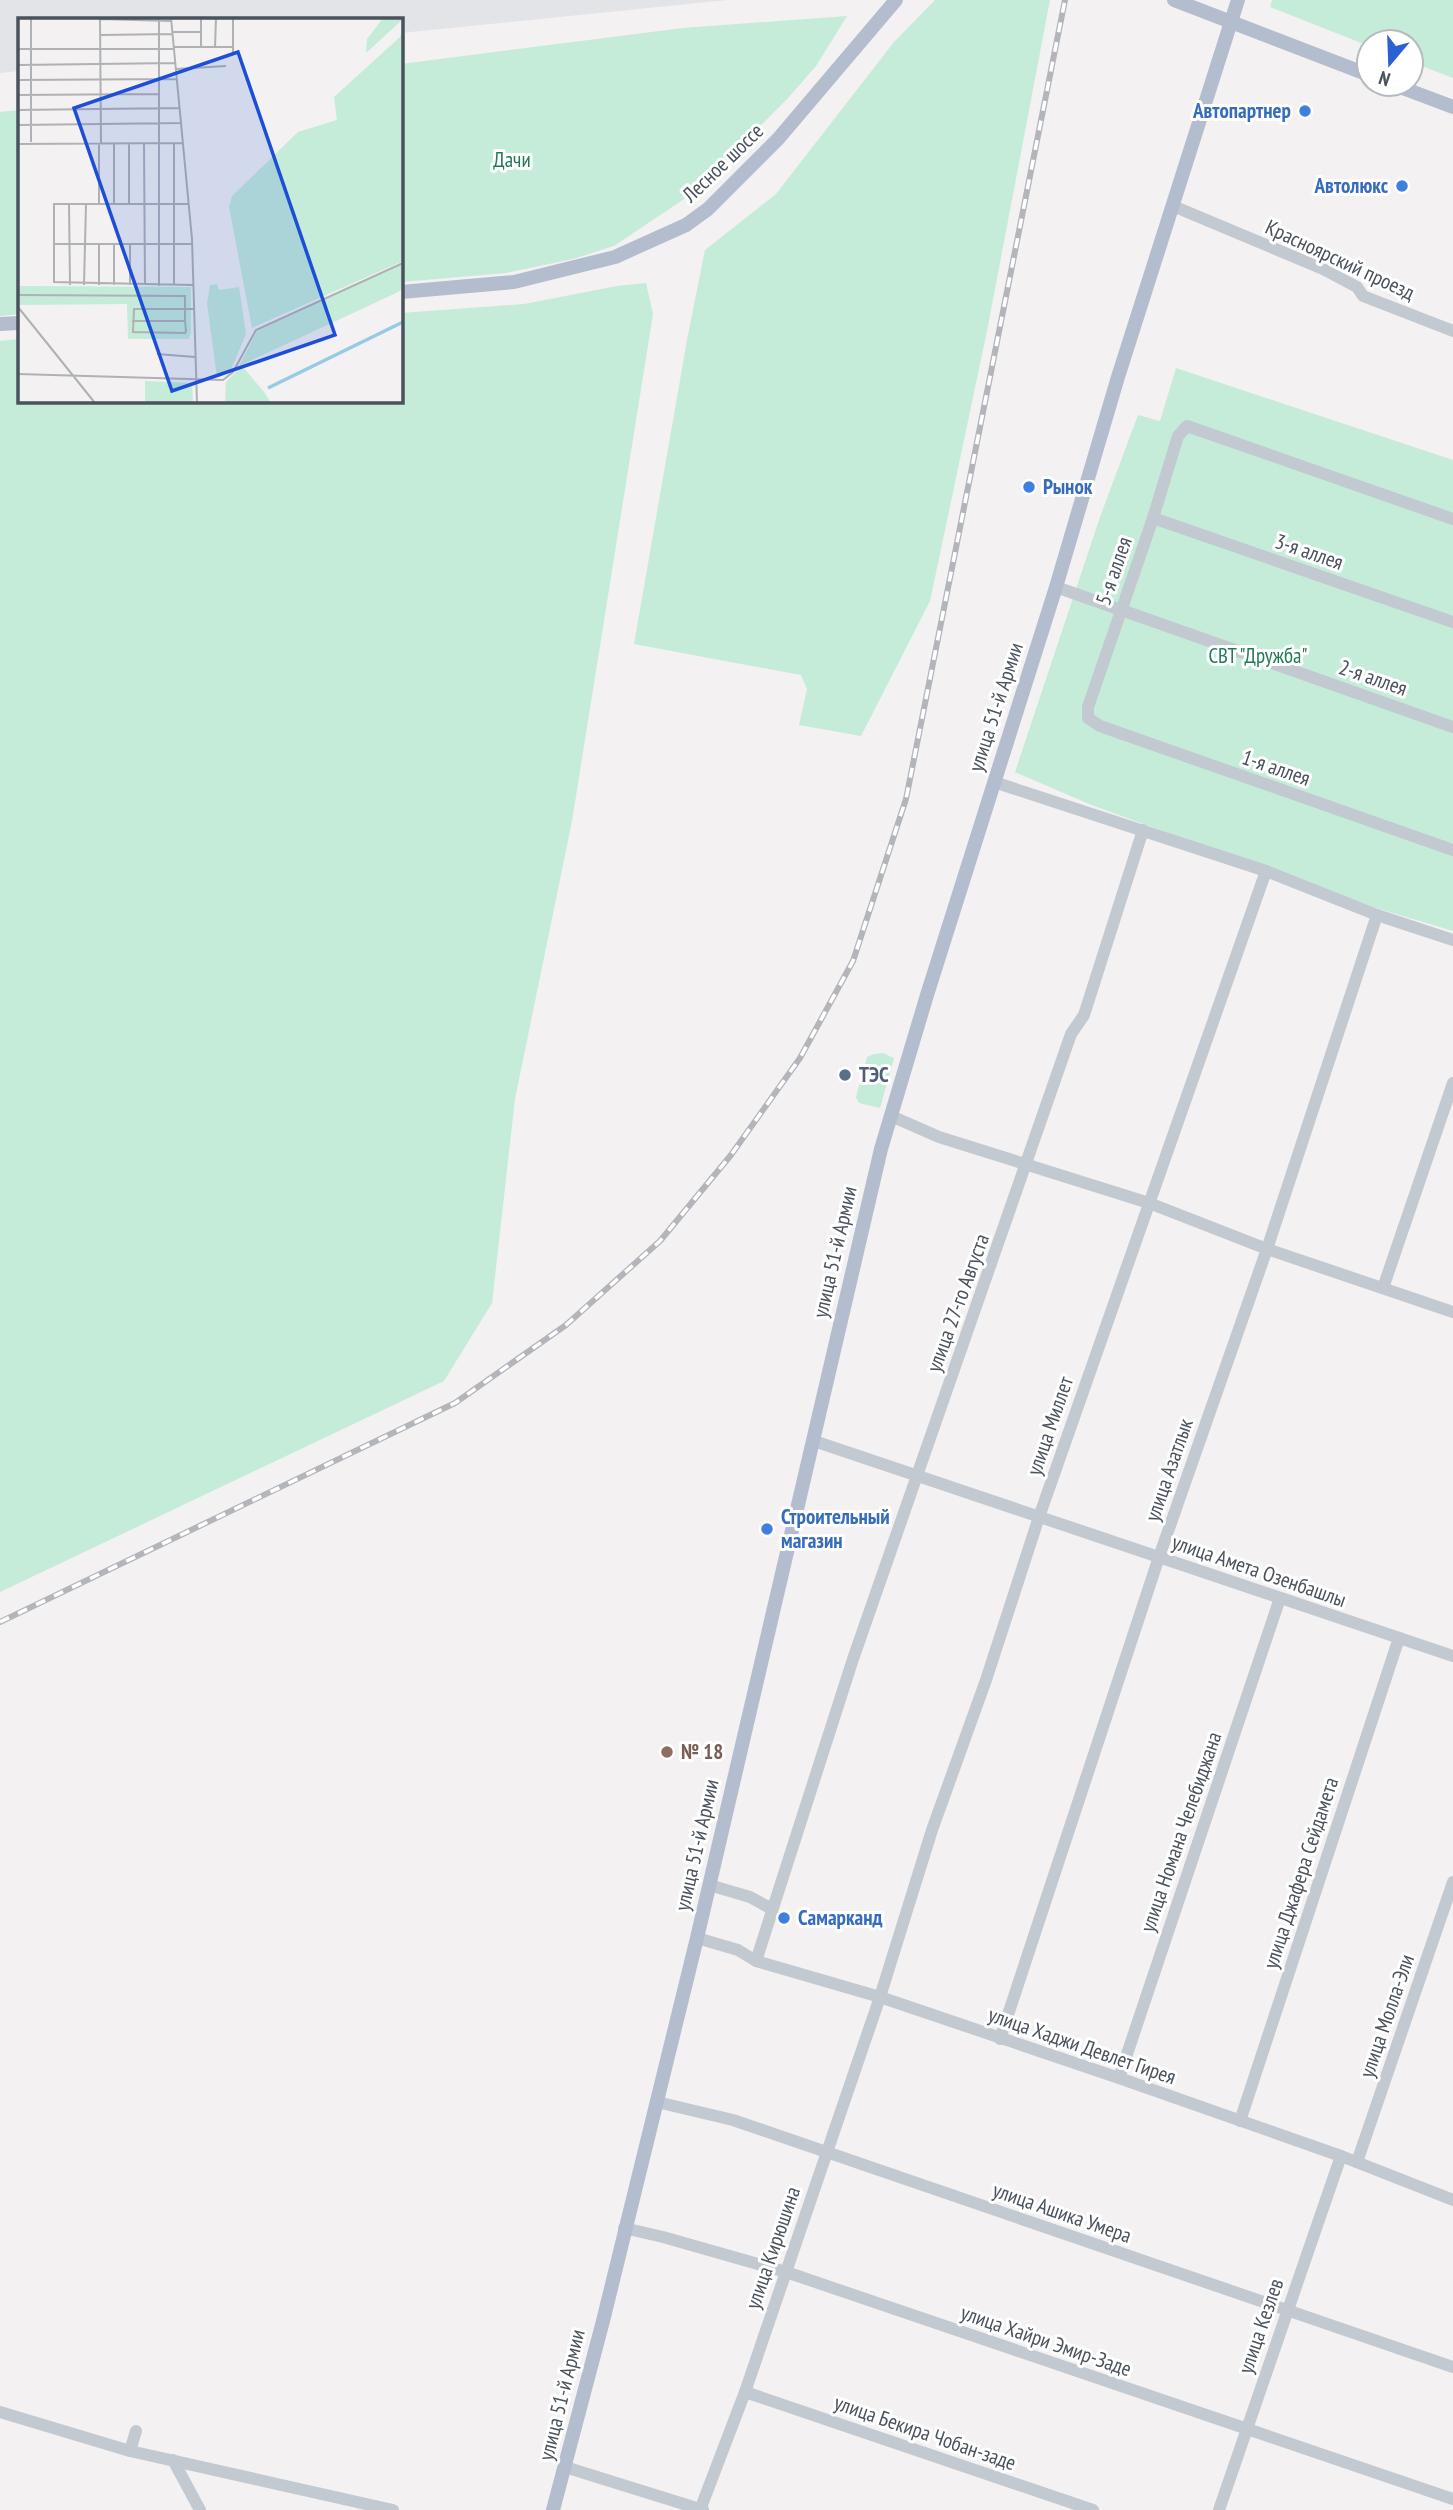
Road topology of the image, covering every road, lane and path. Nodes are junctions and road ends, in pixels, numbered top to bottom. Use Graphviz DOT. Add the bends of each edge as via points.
graph roads {
  1 [pos="897,0"];
  2 [pos="1174,0"];
  3 [pos="1238,0"];
  4 [pos="1231,24"];
  5 [pos="1355,70"];
  6 [pos="1425,96"];
  7 [pos="1453,107"];
  8 [pos="1173,206"];
  9 [pos="402,292"];
  10 [pos="18,323"];
  11 [pos="0,324"];
  12 [pos="1453,331"];
  13 [pos="1153,518"];
  14 [pos="1453,519"];
  15 [pos="1056,587"];
  16 [pos="1121,610"];
  17 [pos="1453,622"];
  18 [pos="1088,718"];
  19 [pos="1453,727"];
  20 [pos="994,782"];
  21 [pos="1143,830"];
  22 [pos="1453,849"];
  23 [pos="1266,871"];
  24 [pos="1377,915"];
  25 [pos="1453,940"];
  26 [pos="1453,1083"];
  27 [pos="891,1116"];
  28 [pos="1028,1164"];
  29 [pos="1149,1203"];
  30 [pos="1266,1249"];
  31 [pos="1383,1288"];
  32 [pos="1453,1312"];
  33 [pos="814,1441"];
  34 [pos="917,1475"];
  35 [pos="1039,1517"];
  36 [pos="1159,1557"];
  37 [pos="1280,1598"];
  38 [pos="1399,1638"];
  39 [pos="1453,1656"];
  40 [pos="1453,1882"];
  41 [pos="709,1885"];
  42 [pos="772,1909"];
  43 [pos="697,1938"];
  44 [pos="756,1961"];
  45 [pos="880,1997"];
  46 [pos="1000,2039"];
  47 [pos="1119,2078"];
  48 [pos="657,2102"];
  49 [pos="1240,2121"];
  50 [pos="826,2152"];
  51 [pos="1341,2156"];
  52 [pos="1357,2162"];
  53 [pos="1453,2200"];
  54 [pos="624,2228"];
  55 [pos="786,2272"];
  56 [pos="1286,2310"];
  57 [pos="1453,2367"];
  58 [pos="745,2392"];
  59 [pos="0,2412"];
  60 [pos="1246,2430"];
  61 [pos="136,2431"];
  62 [pos="130,2451"];
  63 [pos="173,2460"];
  64 [pos="565,2467"];
  65 [pos="1453,2499"];
  66 [pos="200,2510"];
  67 [pos="393,2510"];
  68 [pos="553,2510"];
  69 [pos="701,2510"];
  70 [pos="1093,2510"];
  71 [pos="1219,2510"];
  1 -- 9 [label="main road, Лесное шоссе" via="778,139 686,225 615,257 514,282"];
  2 -- 4 [label="main road"];
  3 -- 4 [label="main road, улица 51-й Армии"];
  4 -- 5 [label="main road"];
  4 -- 8 [label="main road, улица 51-й Армии"];
  6 -- 7 [label="main road"];
  8 -- 12 [label="street, Красноярский проезд" via="1323,269 1357,287 1363,296"];
  8 -- 15 [label="main road, улица 51-й Армии"];
  10 -- 11 [label="main road"];
  13 -- 14 [label="street, 5-я аллея" via="1178,436 1187,426"];
  13 -- 16 [label="street, 5-я аллея"];
  13 -- 17 [label="street, 3-я аллея"];
  15 -- 16 [label="street, 2-я аллея"];
  15 -- 20 [label="main road, улица 51-й Армии"];
  16 -- 18 [label="street, 5-я аллея" via="1088,706"];
  16 -- 19 [label="street, 2-я аллея"];
  18 -- 22 [label="street, 1-я аллея"];
  20 -- 21 [label="street"];
  20 -- 27 [label="main road, улица 51-й Армии"];
  21 -- 23 [label="street"];
  21 -- 28 [label="street, улица 27-го Августа" via="1084,1014 1072,1034"];
  23 -- 24 [label="street"];
  23 -- 29 [label="street, улица Миллет"];
  24 -- 25 [label="street"];
  24 -- 30 [label="street, улица Азатлык"];
  26 -- 31 [label="street"];
  27 -- 28 [label="street" via="939,1137"];
  27 -- 33 [label="main road, улица 51-й Армии"];
  28 -- 29 [label="street"];
  28 -- 34 [label="street, улица 27-го Августа"];
  29 -- 30 [label="street"];
  29 -- 35 [label="street, улица Миллет"];
  30 -- 31 [label="street"];
  30 -- 36 [label="street, улица Азатлык"];
  31 -- 32 [label="street"];
  33 -- 34 [label="street, улица Амета Озенбашлы"];
  33 -- 41 [label="main road, улица 51-й Армии"];
  34 -- 35 [label="street, улица Амета Озенбашлы"];
  34 -- 42 [label="street, улица 27-го Августа"];
  35 -- 36 [label="street, улица Амета Озенбашлы"];
  35 -- 45 [label="street, улица Миллет"];
  36 -- 37 [label="street, улица Амета Озенбашлы"];
  36 -- 46 [label="street, улица Азатлык"];
  37 -- 38 [label="street, улица Амета Озенбашлы"];
  37 -- 47 [label="street, улица Номана Челебиджана"];
  38 -- 39 [label="street, улица Амета Озенбашлы"];
  38 -- 49 [label="street, улица Джафера Сейдамета"];
  40 -- 52 [label="street, улица Молла-Эли"];
  41 -- 42 [label="street"];
  41 -- 43 [label="main road, улица 51-й Армии"];
  42 -- 44 [label="street, улица 27-го Августа"];
  43 -- 44 [label="street, улица Хаджи Девлет Гирея"];
  43 -- 48 [label="main road, улица 51-й Армии"];
  44 -- 45 [label="street, улица Хаджи Девлет Гирея"];
  45 -- 46 [label="street, улица Хаджи Девлет Гирея"];
  45 -- 50 [label="street, улица Кирюшина"];
  46 -- 47 [label="street, улица Хаджи Девлет Гирея"];
  47 -- 49 [label="street, улица Хаджи Девлет Гирея"];
  48 -- 50 [label="street, улица Ашика Умера" via="733,2120"];
  48 -- 54 [label="main road, улица 51-й Армии"];
  49 -- 51 [label="street, улица Хаджи Девлет Гирея"];
  50 -- 55 [label="street, улица Кирюшина"];
  50 -- 56 [label="street, улица Ашика Умера"];
  51 -- 52 [label="street, улица Хаджи Девлет Гирея"];
  51 -- 56 [label="street, улица Кезлев"];
  52 -- 53 [label="street, улица Хаджи Девлет Гирея"];
  54 -- 55 [label="street, улица Хайри Эмир-Заде"];
  54 -- 64 [label="main road, улица 51-й Армии"];
  55 -- 58 [label="street, улица Кирюшина"];
  55 -- 60 [label="street, улица Хайри Эмир-Заде"];
  56 -- 57 [label="street, улица Ашика Умера"];
  56 -- 60 [label="street, улица Кезлев"];
  58 -- 69 [label="street, улица Кирюшина"];
  58 -- 70 [label="street, улица Бекира Чобан-заде"];
  59 -- 62 [label="street"];
  60 -- 65 [label="street, улица Хайри Эмир-Заде"];
  60 -- 71 [label="street, улица Кезлев"];
  61 -- 62 [label="street"];
  62 -- 63 [label="street"];
  63 -- 66 [label="street"];
  63 -- 67 [label="street"];
  64 -- 68 [label="main road, улица 51-й Армии"];
  64 -- 69 [label="street"];
}
